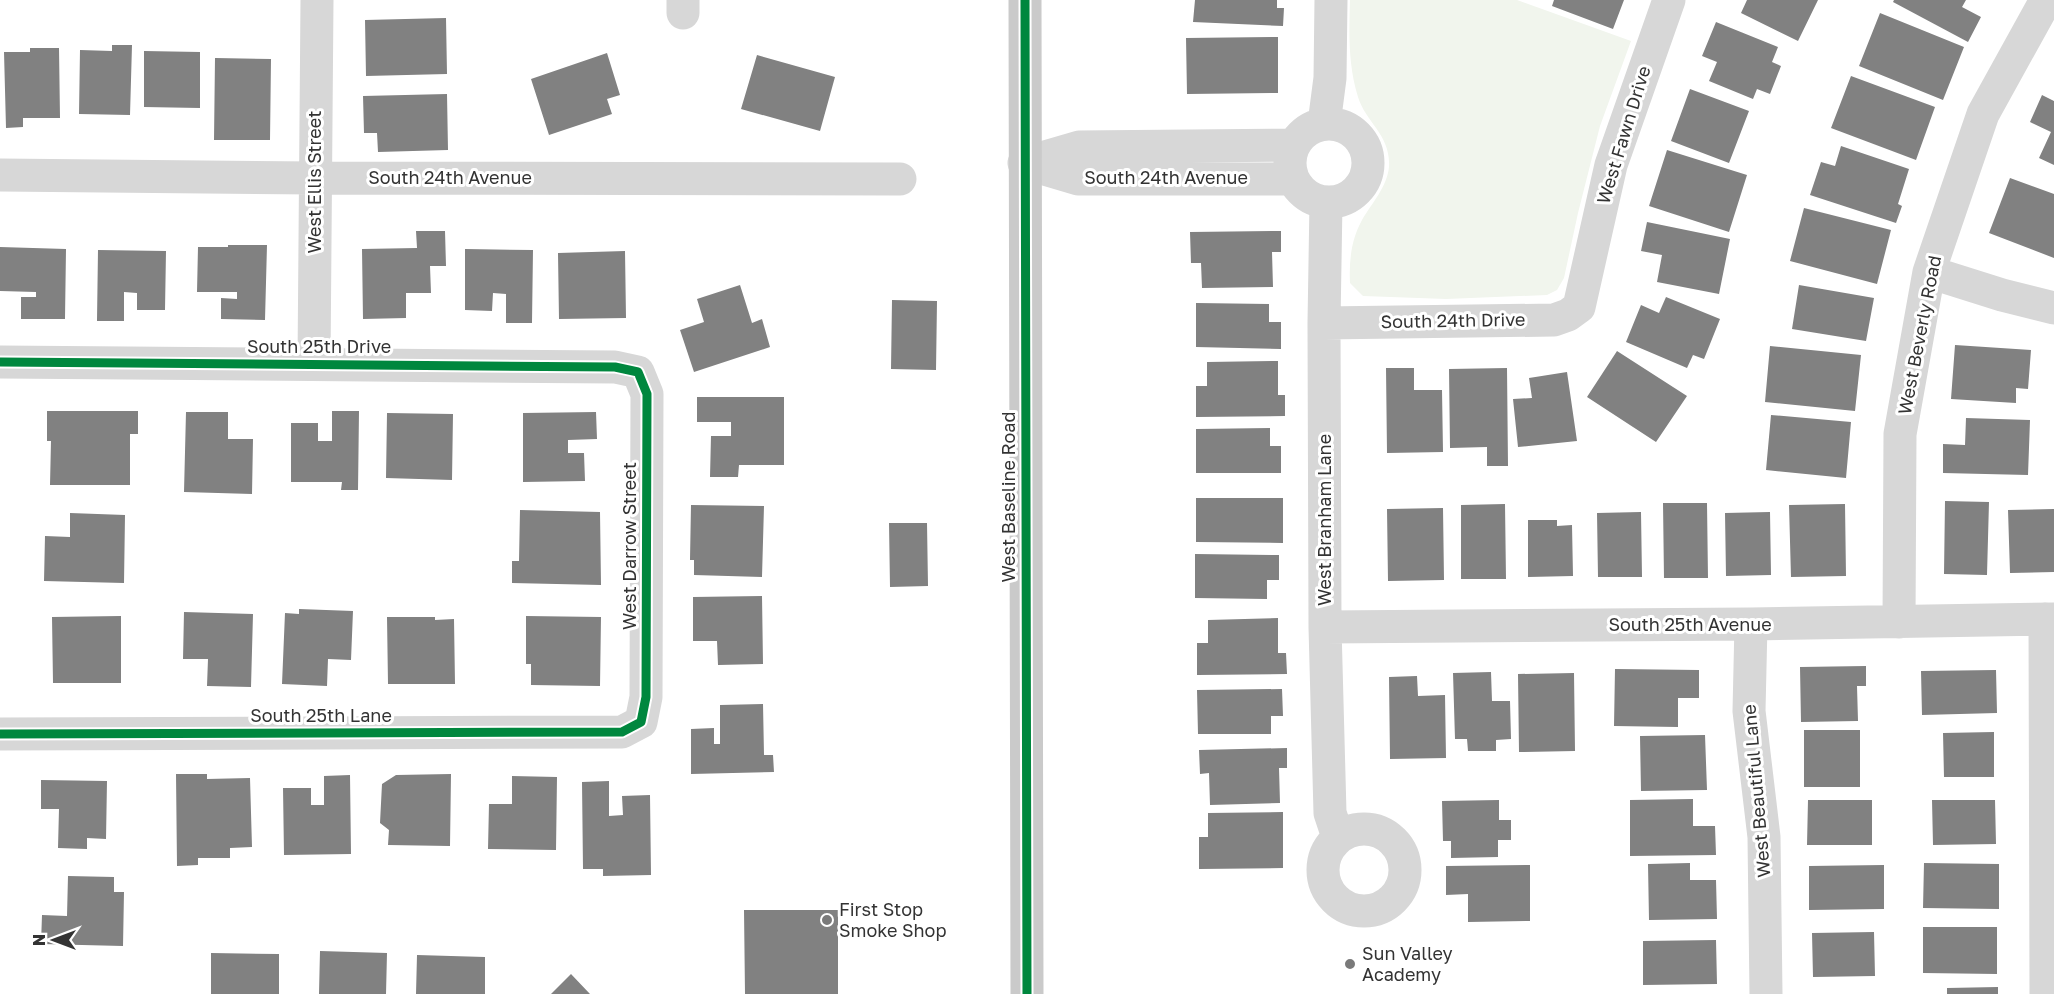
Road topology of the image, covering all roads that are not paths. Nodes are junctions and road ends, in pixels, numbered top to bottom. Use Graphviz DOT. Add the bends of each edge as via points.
graph roads {
  1 [pos="317,0"];
  2 [pos="1025,0"];
  3 [pos="1331,0"];
  4 [pos="1669,0"];
  5 [pos="2046,0"];
  6 [pos="1324,124"];
  7 [pos="1294,145"];
  8 [pos="1024,163"];
  9 [pos="0,175"];
  10 [pos="315,178"];
  11 [pos="900,179"];
  12 [pos="1293,179"];
  13 [pos="1326,202"];
  14 [pos="1929,272"];
  15 [pos="1579,307"];
  16 [pos="2054,308"];
  17 [pos="1324,323"];
  18 [pos="0,362"];
  19 [pos="314,363"];
  20 [pos="638,372"];
  21 [pos="2050,619"];
  22 [pos="1899,622"];
  23 [pos="1751,624"];
  24 [pos="1325,627"];
  25 [pos="640,722"];
  26 [pos="0,734"];
  27 [pos="1338,837"];
  28 [pos="1027,994"];
  29 [pos="1766,994"];
  30 [pos="2046,994"];
  1 -- 10 [label="street, West Ellis Street"];
  2 -- 8 [label="main road, West Baseline Road"];
  3 -- 6 [label="street" via="1330,78"];
  4 -- 15 [label="street, West Fawn Drive" via="1611,165"];
  5 -- 14 [label="street, West Beverly Road" via="1983,114"];
  6 -- 7 [label="street" via="1312,127"];
  6 -- 13 [label="street" via="1349,129 1366,149 1368,162 1360,186 1338,201"];
  7 -- 8 [label="street, South 24th Avenue" via="1078,147"];
  7 -- 12 [label="street" via="1290,162"];
  8 -- 12 [label="street, South 24th Avenue" via="1078,179"];
  8 -- 28 [label="main road, West Baseline Road"];
  9 -- 10 [label="street, South 24th Avenue"];
  10 -- 11 [label="street, South 24th Avenue"];
  10 -- 19 [label="street, West Ellis Street"];
  12 -- 13 [label="street" via="1306,195"];
  13 -- 17 [label="street, West Branham Lane"];
  14 -- 16 [label="street"];
  14 -- 22 [label="street, West Beverly Road" via="1900,434"];
  15 -- 17 [label="street, South 24th Drive" via="1554,320"];
  17 -- 24 [label="street, West Branham Lane"];
  18 -- 19 [label="street, South 25th Drive"];
  19 -- 20 [label="street, South 25th Drive" via="615,367"];
  20 -- 25 [label="street, West Darrow Street" via="647,394 646,697"];
  21 -- 22 [label="street, South 25th Avenue"];
  21 -- 30 [label="street"];
  22 -- 23 [label="street, South 25th Avenue"];
  23 -- 24 [label="street, South 25th Avenue"];
  23 -- 29 [label="street, West Beautiful Lane" via="1749,711 1764,837"];
  24 -- 27 [label="street, West Branham Lane" via="1330,813"];
  25 -- 26 [label="street, South 25th Lane" via="622,732"];
}
